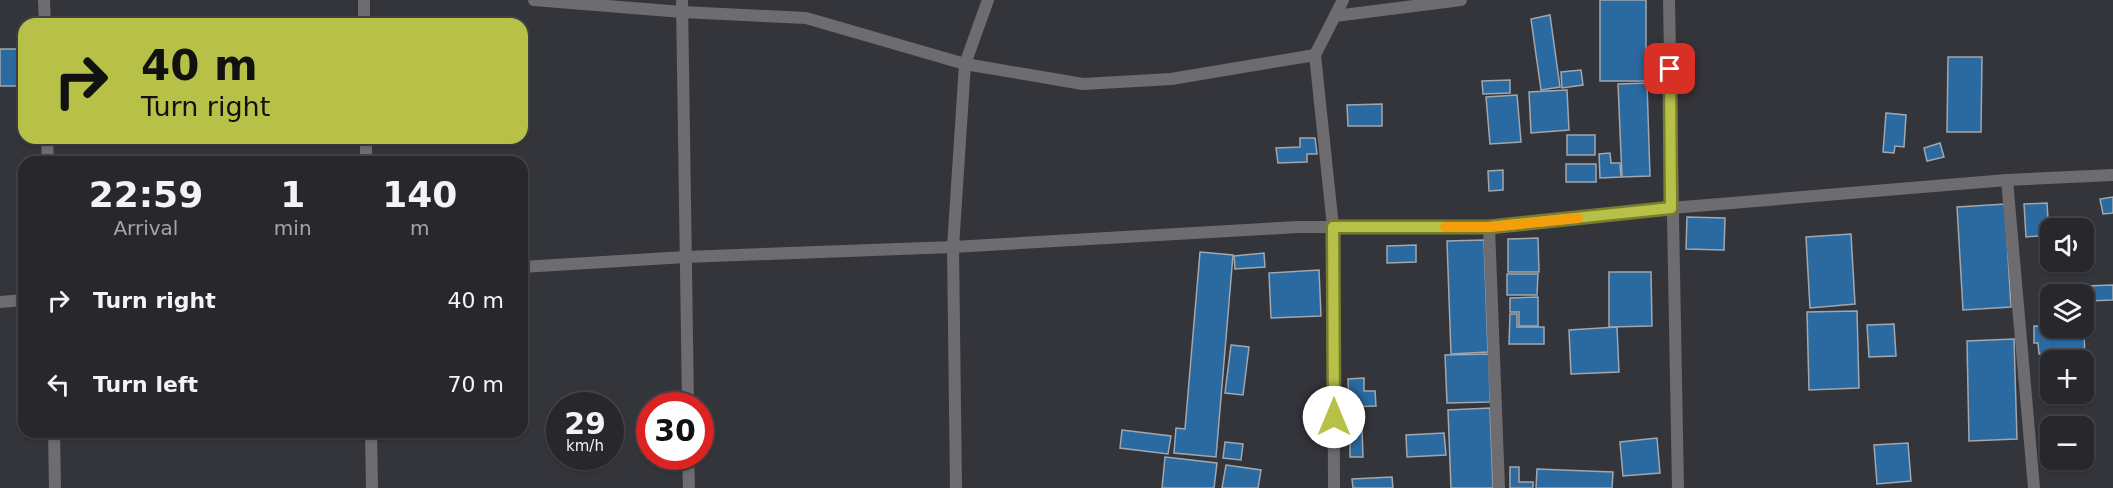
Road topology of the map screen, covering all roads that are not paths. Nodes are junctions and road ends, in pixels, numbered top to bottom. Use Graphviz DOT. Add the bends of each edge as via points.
graph roads {
  1 [pos="44,0"];
  2 [pos="364,0"];
  3 [pos="534,0"];
  4 [pos="988,0"];
  5 [pos="1343,0"];
  6 [pos="1461,0"];
  7 [pos="1669,0"];
  8 [pos="682,6"];
  9 [pos="1335,16"];
  10 [pos="45,18"];
  11 [pos="364,18"];
  12 [pos="1315,55"];
  13 [pos="965,64"];
  14 [pos="2113,176"];
  15 [pos="2007,180"];
  16 [pos="1671,208"];
  17 [pos="1333,227"];
  18 [pos="1489,227"];
  19 [pos="953,247"];
  20 [pos="685,257"];
  21 [pos="528,267"];
  22 [pos="18,300"];
  23 [pos="0,302"];
  24 [pos="688,392"];
  25 [pos="54,438"];
  26 [pos="371,438"];
  27 [pos="688,470"];
  28 [pos="55,488"];
  29 [pos="372,488"];
  30 [pos="689,488"];
  31 [pos="956,488"];
  32 [pos="1335,488"];
  33 [pos="1499,488"];
  34 [pos="1678,488"];
  35 [pos="2034,488"];
  1 -- 10 [label="street"];
  2 -- 11 [label="street"];
  3 -- 8 [label="street"];
  4 -- 13 [label="street"];
  5 -- 9 [label="street"];
  6 -- 9 [label="street"];
  7 -- 16 [label="street"];
  8 -- 13 [label="street" via="806,18"];
  8 -- 20 [label="street"];
  9 -- 12 [label="street"];
  12 -- 13 [label="street" via="1171,79 1083,84"];
  12 -- 17 [label="street"];
  13 -- 19 [label="street"];
  14 -- 15 [label="street"];
  15 -- 16 [label="street"];
  15 -- 35 [label="street"];
  16 -- 18 [label="street"];
  16 -- 34 [label="street"];
  17 -- 18 [label="street"];
  17 -- 19 [label="street"];
  17 -- 32 [label="street"];
  18 -- 33 [label="street"];
  19 -- 20 [label="street"];
  19 -- 31 [label="street"];
  20 -- 21 [label="street"];
  20 -- 24 [label="street"];
  22 -- 23 [label="street"];
  25 -- 28 [label="street"];
  26 -- 29 [label="street"];
  27 -- 30 [label="street"];
}
